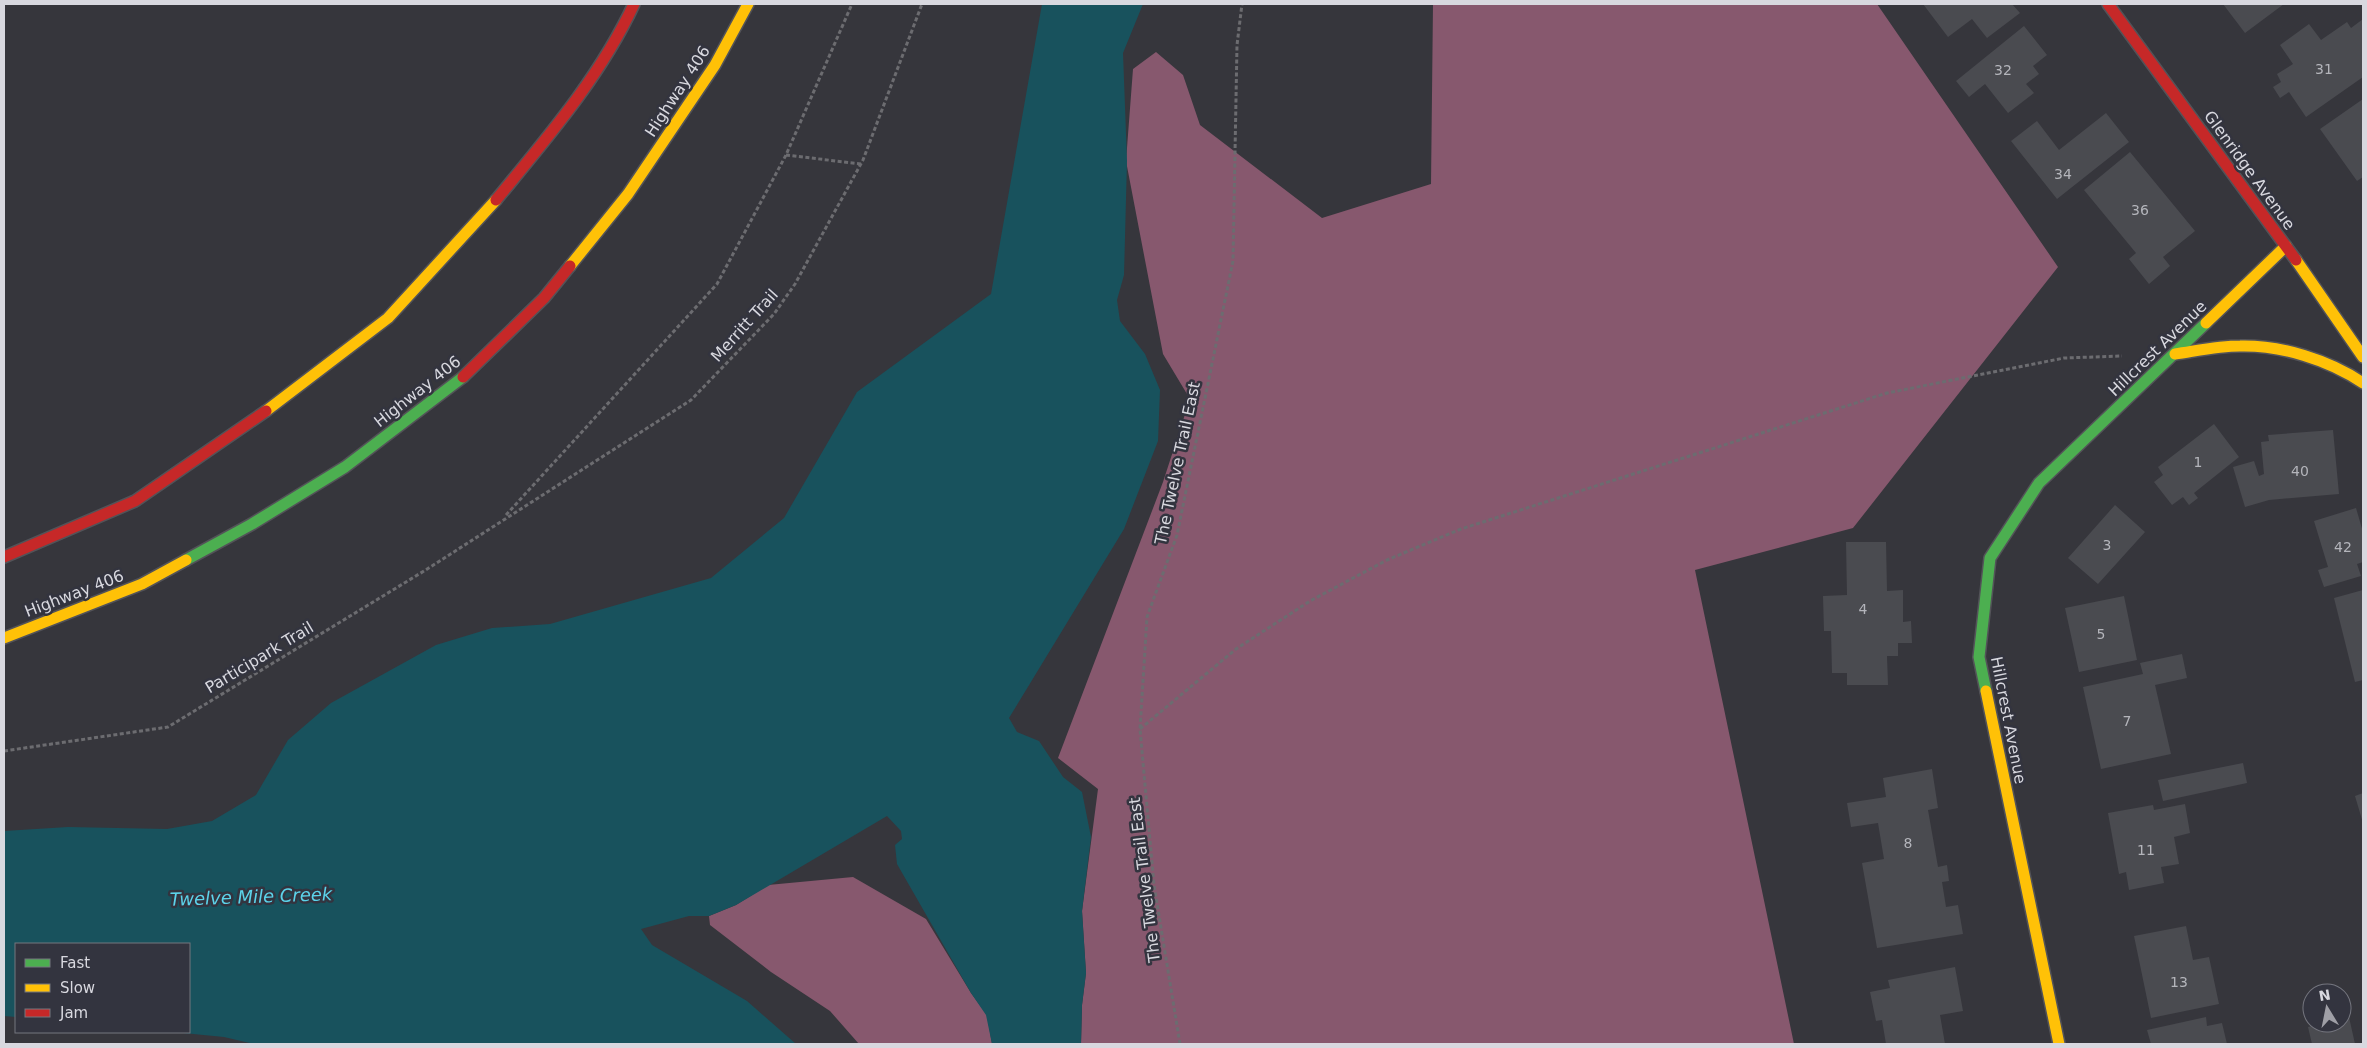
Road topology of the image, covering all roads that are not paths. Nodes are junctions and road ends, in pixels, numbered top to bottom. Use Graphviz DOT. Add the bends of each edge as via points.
graph roads {
  1 [pos="628,4"];
  2 [pos="634,4"];
  3 [pos="748,4"];
  4 [pos="2108,4"];
  5 [pos="620,34"];
  6 [pos="2286,246"];
  7 [pos="2175,354"];
  8 [pos="2363,357"];
  9 [pos="2363,383"];
  10 [pos="4,557"];
  11 [pos="4,638"];
  12 [pos="2059,1044"];
  1 -- 5 [label="main road"];
  2 -- 5 [label="main road"];
  3 -- 11 [label="main road, Highway 406" via="716,64 628,194 544,298 455,385 345,467 252,524 142,584"];
  4 -- 6 [label="main road, Glenridge Avenue"];
  5 -- 10 [label="main road" via="575,104 495,202 388,318 252,422 135,501"];
  6 -- 7 [label="main road, Hillcrest Avenue"];
  6 -- 8 [label="main road, Glenridge Avenue"];
  7 -- 9 [label="main road" via="2251,346 2305,357 2340,369"];
  7 -- 12 [label="main road, Hillcrest Avenue" via="2039,483 1990,558 1979,657"];
}
